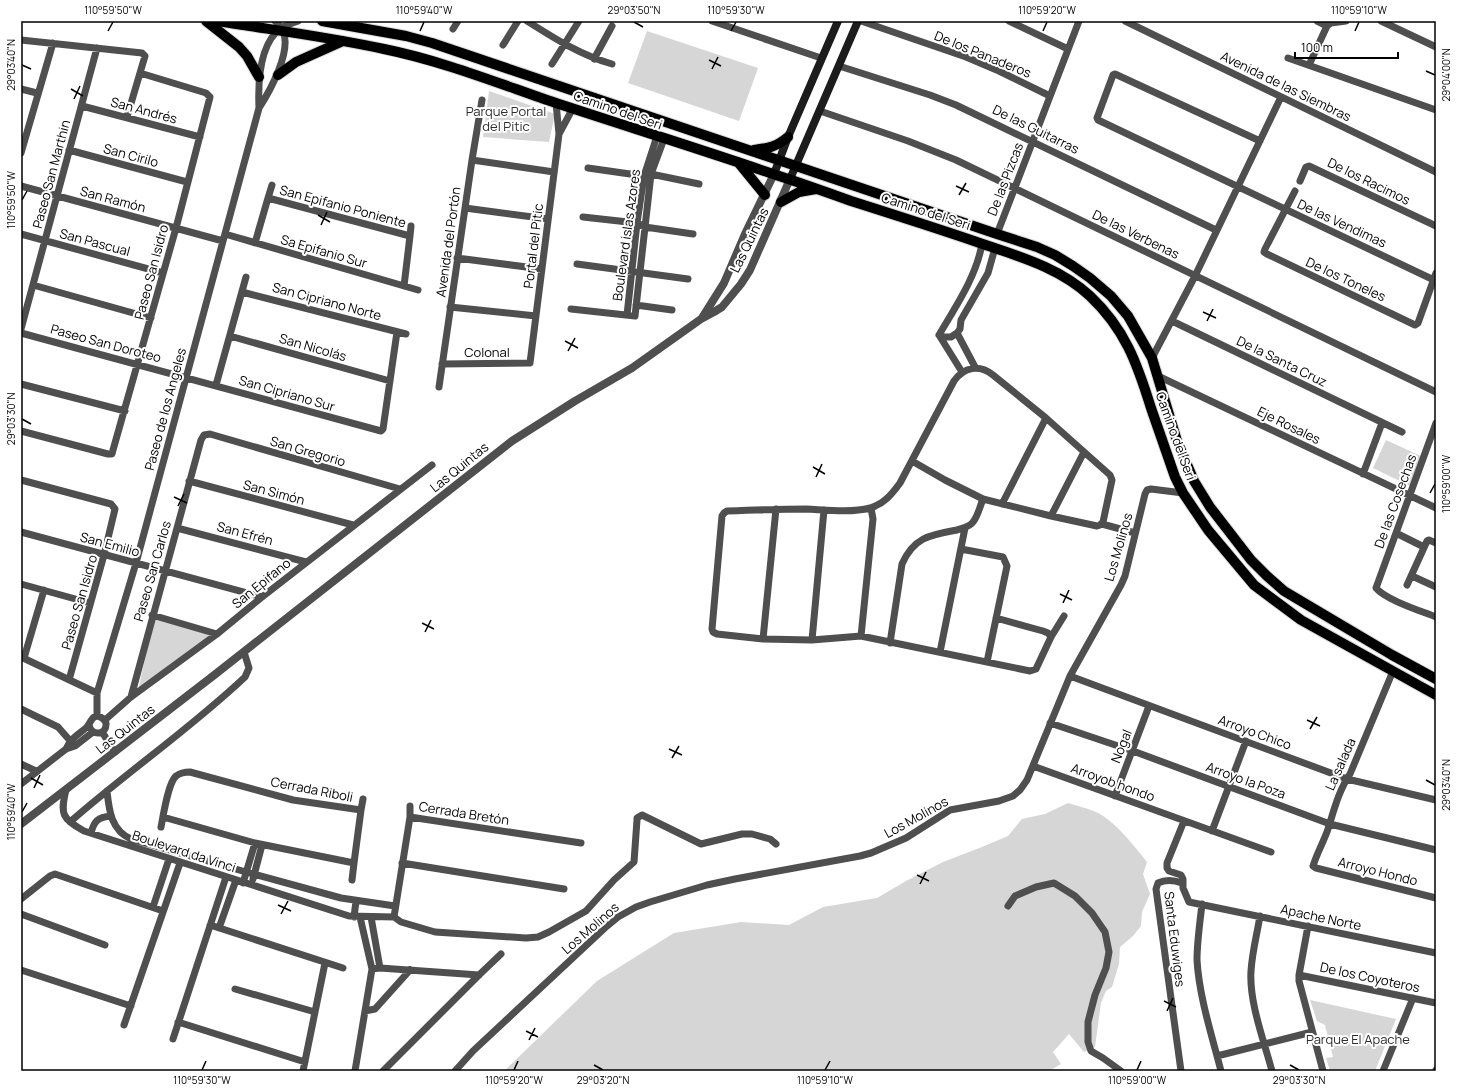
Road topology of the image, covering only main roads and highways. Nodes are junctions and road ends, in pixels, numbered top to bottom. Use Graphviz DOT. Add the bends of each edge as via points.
graph roads {
  1 [pos="206,21"];
  2 [pos="218,21"];
  3 [pos="322,21"];
  4 [pos="838,21"];
  5 [pos="858,21"];
  6 [pos="280,28"];
  7 [pos="343,41"];
  8 [pos="278,75"];
  9 [pos="259,81"];
  10 [pos="788,137"];
  11 [pos="752,151"];
  12 [pos="780,161"];
  13 [pos="738,162"];
  14 [pos="796,166"];
  15 [pos="774,174"];
  16 [pos="790,179"];
  17 [pos="816,188"];
  18 [pos="765,195"];
  19 [pos="781,202"];
  20 [pos="1436,679"];
  21 [pos="1436,695"];
  1 -- 9 [label="main road" via="247,56"];
  2 -- 6 [label="main road, Camino del Seri"];
  3 -- 11 [label="main road, Camino del Seri" via="432,43"];
  4 -- 10 [label="main road"];
  5 -- 14 [label="main road"];
  6 -- 7 [label="main road, Camino del Seri"];
  7 -- 8 [label="main road" via="310,54"];
  7 -- 13 [label="main road, Camino del Seri" via="410,56"];
  10 -- 11 [label="main road" via="774,147"];
  10 -- 12 [label="main road"];
  11 -- 12 [label="main road, Camino del Seri"];
  12 -- 14 [label="main road, Camino del Seri"];
  12 -- 15 [label="main road"];
  13 -- 15 [label="main road, Camino del Seri"];
  13 -- 18 [label="main road"];
  14 -- 16 [label="main road"];
  14 -- 20 [label="main road, Camino del Seri" via="1037,247 1055,255 1090,278 1111,296 1128,316 1152,358 1177,441 1194,481 1210,507 1251,560 1284,591"];
  15 -- 16 [label="main road, Camino del Seri"];
  16 -- 17 [label="main road, Camino del Seri"];
  17 -- 19 [label="main road" via="799,192"];
  17 -- 21 [label="main road, Camino del Seri" via="1043,266 1070,280 1089,295 1113,323 1132,352 1175,477 1183,493 1223,550 1254,585 1302,620"];
}
